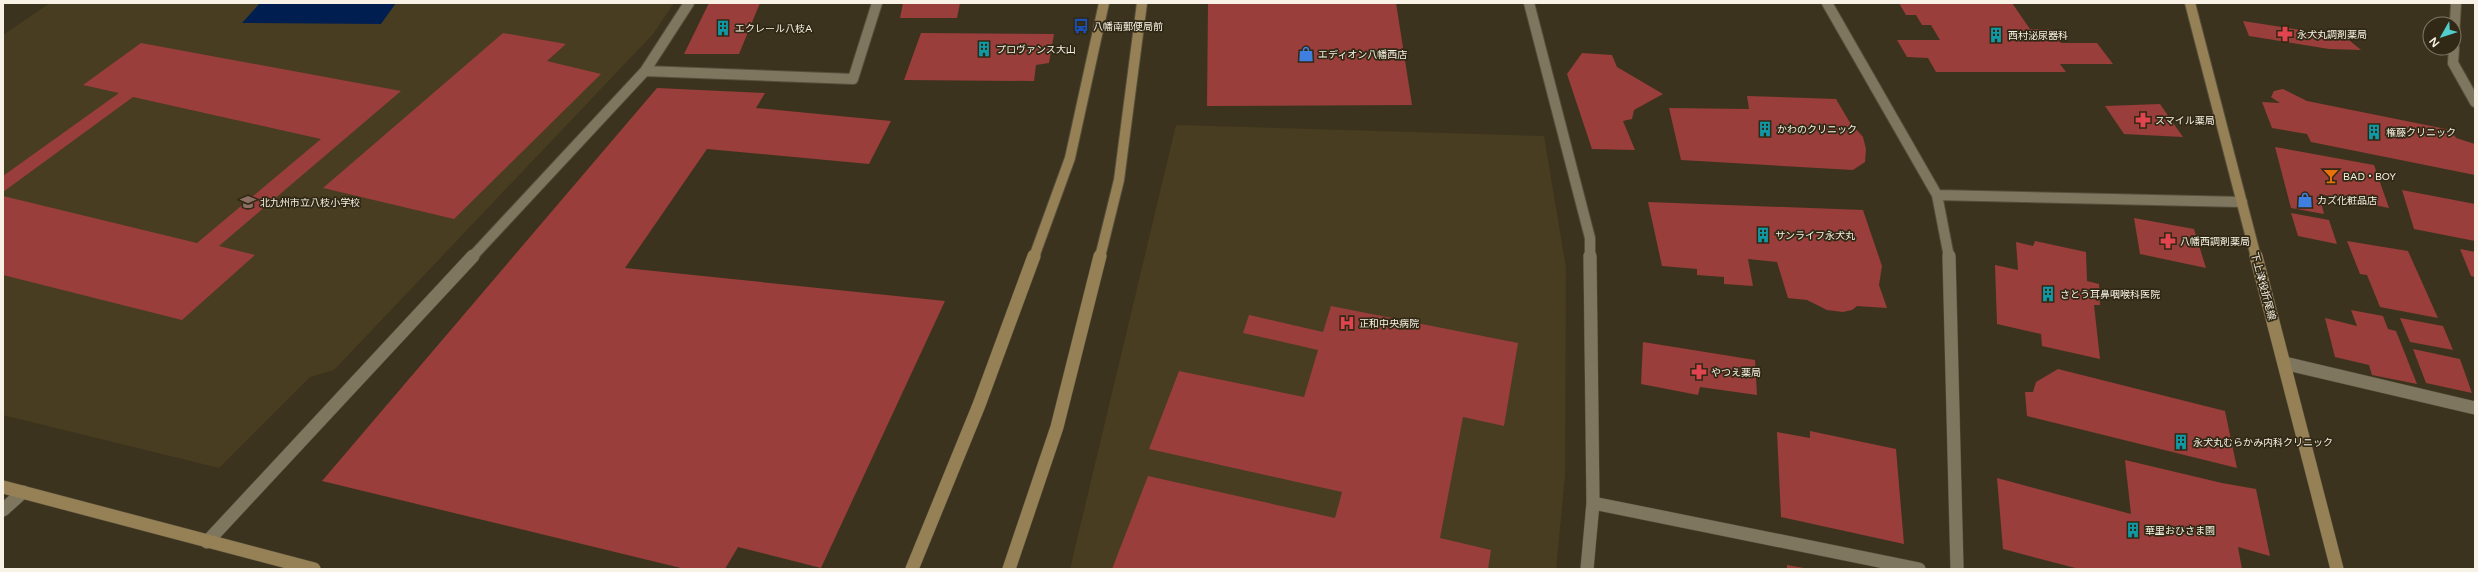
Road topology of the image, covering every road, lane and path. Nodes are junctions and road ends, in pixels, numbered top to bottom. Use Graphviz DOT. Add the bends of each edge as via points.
graph roads {
  1 [pos="689,3"];
  2 [pos="877,3"];
  3 [pos="1104,3"];
  4 [pos="1142,3"];
  5 [pos="1529,3"];
  6 [pos="1827,3"];
  7 [pos="2190,3"];
  8 [pos="2456,3"];
  9 [pos="2455,16"];
  10 [pos="2453,56"];
  11 [pos="645,71"];
  12 [pos="2475,102"];
  13 [pos="1937,195"];
  14 [pos="2242,202"];
  15 [pos="2284,363"];
  16 [pos="2475,408"];
  17 [pos="3,487"];
  18 [pos="23,492"];
  19 [pos="1593,503"];
  20 [pos="3,510"];
  21 [pos="207,542"];
  22 [pos="314,569"];
  23 [pos="912,569"];
  24 [pos="1009,569"];
  25 [pos="1587,569"];
  26 [pos="1919,569"];
  27 [pos="1957,569"];
  28 [pos="2337,569"];
  1 -- 11 [label="street"];
  2 -- 11 [label="street" via="853,79"];
  3 -- 23 [label="street" via="1070,158 979,405"];
  4 -- 24 [label="street" via="1119,180 1057,427"];
  5 -- 19 [label="street" via="1590,238"];
  6 -- 13 [label="street"];
  7 -- 14 [label="street, 下上津役折尾線"];
  8 -- 9 [label="street"];
  10 -- 12 [label="street" via="2453,63"];
  11 -- 21 [label="street"];
  13 -- 14 [label="street"];
  13 -- 27 [label="street" via="1949,255"];
  14 -- 15 [label="street, 下上津役折尾線"];
  15 -- 16 [label="street"];
  15 -- 28 [label="street, 下上津役折尾線"];
  17 -- 18 [label="street"];
  18 -- 20 [label="street"];
  18 -- 21 [label="street"];
  19 -- 25 [label="street"];
  19 -- 26 [label="street"];
  21 -- 22 [label="street"];
}
